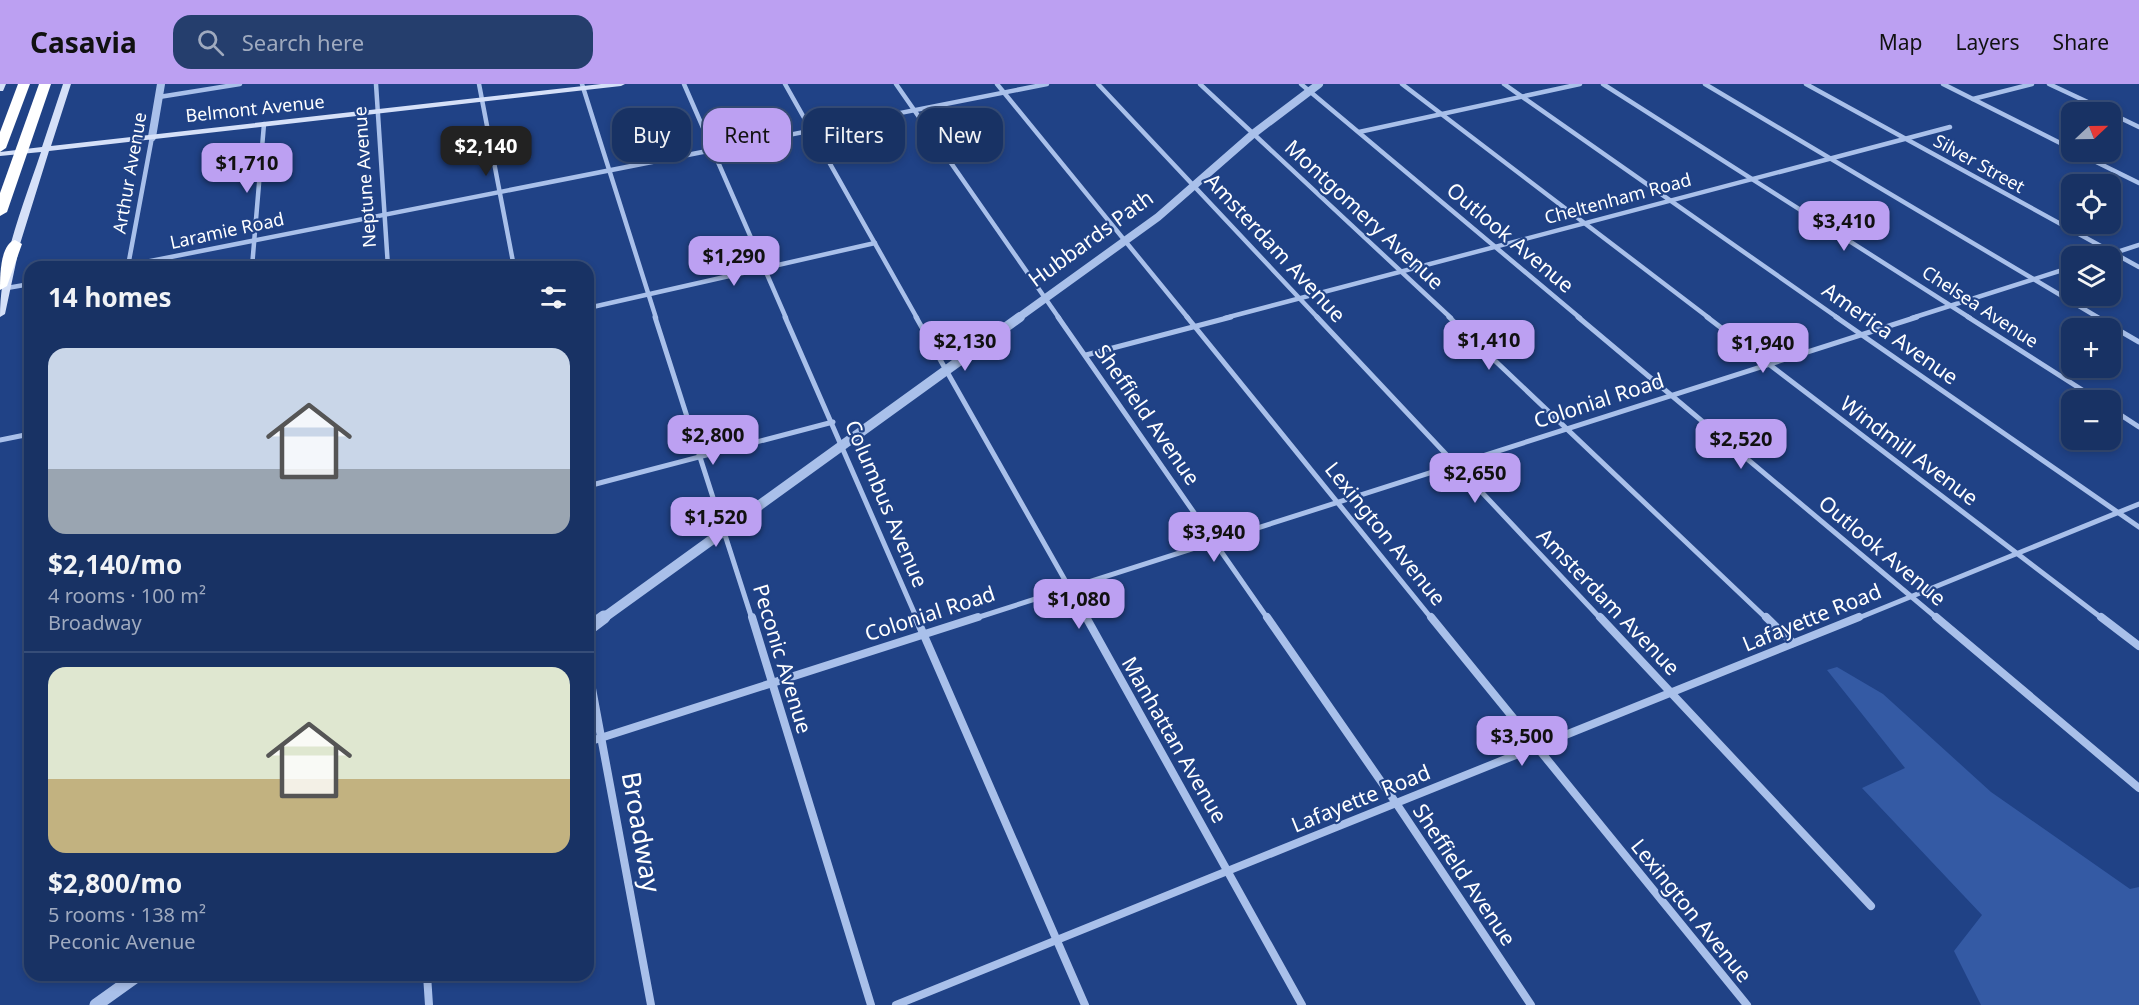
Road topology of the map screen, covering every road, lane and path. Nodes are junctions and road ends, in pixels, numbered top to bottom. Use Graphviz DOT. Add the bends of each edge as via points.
graph roads {
  1 [pos="2,84"];
  2 [pos="24,84"];
  3 [pos="45,84"];
  4 [pos="67,84"];
  5 [pos="161,84"];
  6 [pos="240,84"];
  7 [pos="376,84"];
  8 [pos="479,84"];
  9 [pos="621,84"];
  10 [pos="684,84"];
  11 [pos="785,84"];
  12 [pos="896,84"];
  13 [pos="997,84"];
  14 [pos="1047,84"];
  15 [pos="1098,84"];
  16 [pos="1200,84"];
  17 [pos="1301,84"];
  18 [pos="1319,84"];
  19 [pos="1402,84"];
  20 [pos="1504,84"];
  21 [pos="1580,84"];
  22 [pos="1603,84"];
  23 [pos="1704,84"];
  24 [pos="1806,84"];
  25 [pos="1943,84"];
  26 [pos="2032,84"];
  27 [pos="2049,84"];
  28 [pos="583,86"];
  29 [pos="0,89"];
  30 [pos="1310,91"];
  31 [pos="1004,92"];
  32 [pos="1522,96"];
  33 [pos="159,97"];
  34 [pos="1973,99"];
  35 [pos="482,100"];
  36 [pos="2087,102"];
  37 [pos="914,110"];
  38 [pos="377,112"];
  39 [pos="905,112"];
  40 [pos="1442,114"];
  41 [pos="803,115"];
  42 [pos="2121,118"];
  43 [pos="264,124"];
  44 [pos="1950,127"];
  45 [pos="2139,127"];
  46 [pos="703,128"];
  47 [pos="1359,132"];
  48 [pos="1253,134"];
  49 [pos="152,137"];
  50 [pos="1905,138"];
  51 [pos="2061,143"];
  52 [pos="0,148"];
  53 [pos="703,153"];
  54 [pos="0,154"];
  55 [pos="1831,159"];
  56 [pos="718,162"];
  57 [pos="830,162"];
  58 [pos="2096,162"];
  59 [pos="611,170"];
  60 [pos="1753,180"];
  61 [pos="2139,183"];
  62 [pos="1195,186"];
  63 [pos="500,191"];
  64 [pos="1670,201"];
  65 [pos="0,212"];
  66 [pos="384,213"];
  67 [pos="1585,224"];
  68 [pos="254,239"];
  69 [pos="1126,241"];
  70 [pos="875,243"];
  71 [pos="15,244"];
  72 [pos="2139,245"];
  73 [pos="1494,246"];
  74 [pos="2100,246"];
  75 [pos="2121,251"];
  76 [pos="2121,258"];
  77 [pos="129,261"];
  78 [pos="151,261"];
  79 [pos="252,261"];
  80 [pos="388,261"];
  81 [pos="513,261"];
  82 [pos="2139,267"];
  83 [pos="765,268"];
  84 [pos="1400,270"];
  85 [pos="2061,270"];
  86 [pos="2033,279"];
  87 [pos="24,285"];
  88 [pos="3,287"];
  89 [pos="648,294"];
  90 [pos="1300,297"];
  91 [pos="1045,298"];
  92 [pos="1950,306"];
  93 [pos="594,307"];
  94 [pos="0,314"];
  95 [pos="1196,325"];
  96 [pos="1862,334"];
  97 [pos="2139,342"];
  98 [pos="1086,355"];
  99 [pos="1768,364"];
  100 [pos="946,369"];
  101 [pos="2082,390"];
  102 [pos="1671,396"];
  103 [pos="2121,415"];
  104 [pos="833,422"];
  105 [pos="2139,427"];
  106 [pos="1567,430"];
  107 [pos="24,435"];
  108 [pos="0,441"];
  109 [pos="843,445"];
  110 [pos="700,457"];
  111 [pos="1454,465"];
  112 [pos="594,484"];
  113 [pos="1338,502"];
  114 [pos="2139,504"];
  115 [pos="2118,512"];
  116 [pos="2139,527"];
  117 [pos="723,531"];
  118 [pos="1214,541"];
  119 [pos="2017,553"];
  120 [pos="1068,587"];
  121 [pos="1909,596"];
  122 [pos="594,624"];
  123 [pos="924,633"];
  124 [pos="1792,643"];
  125 [pos="2139,646"];
  126 [pos="771,683"];
  127 [pos="1672,693"];
  128 [pos="594,695"];
  129 [pos="603,737"];
  130 [pos="594,740"];
  131 [pos="1537,748"];
  132 [pos="2139,788"];
  133 [pos="1396,803"];
  134 [pos="1228,869"];
  135 [pos="1871,906"];
  136 [pos="1057,939"];
  137 [pos="130,981"];
  138 [pos="427,981"];
  139 [pos="96,1005"];
  140 [pos="429,1005"];
  141 [pos="651,1005"];
  142 [pos="871,1005"];
  143 [pos="896,1005"];
  144 [pos="1085,1005"];
  145 [pos="1302,1005"];
  146 [pos="1531,1005"];
  147 [pos="1747,1005"];
  1 -- 29 [label="main road"];
  2 -- 52 [label="highway"];
  3 -- 65 [label="highway"];
  4 -- 71 [label="main road"];
  5 -- 33 [label="street, Arthur Avenue"];
  6 -- 33 [label="street"];
  7 -- 38 [label="street, Neptune Avenue"];
  8 -- 35 [label="street"];
  9 -- 28 [label="main road, Belmont Avenue"];
  10 -- 46 [label="street, Columbus Avenue"];
  11 -- 41 [label="street, Manhattan Avenue"];
  12 -- 37 [label="street, Sheffield Avenue"];
  13 -- 31 [label="street, Lexington Avenue"];
  14 -- 31 [label="street, Laramie Road"];
  15 -- 62 [label="street, Amsterdam Avenue"];
  16 -- 48 [label="street, Montgomery Avenue"];
  17 -- 30 [label="street, Outlook Avenue"];
  18 -- 30 [label="street, Hubbards Path"];
  19 -- 40 [label="street, Windmill Avenue"];
  20 -- 32 [label="street, America Avenue"];
  21 -- 32 [label="street"];
  22 -- 60 [label="street, Chelsea Avenue"];
  23 -- 55 [label="street"];
  24 -- 50 [label="street, Silver Street"];
  25 -- 34 [label="street"];
  26 -- 34 [label="street"];
  27 -- 36 [label="street"];
  28 -- 35 [label="main road, Belmont Avenue"];
  28 -- 59 [label="street, Peconic Avenue"];
  30 -- 47 [label="street, Outlook Avenue"];
  30 -- 48 [label="street, Hubbards Path"];
  31 -- 37 [label="street, Laramie Road"];
  31 -- 69 [label="street, Lexington Avenue"];
  32 -- 40 [label="street"];
  32 -- 64 [label="street, America Avenue"];
  33 -- 49 [label="street, Arthur Avenue"];
  34 -- 51 [label="street"];
  35 -- 38 [label="main road, Belmont Avenue"];
  35 -- 63 [label="street"];
  37 -- 39 [label="street, Laramie Road"];
  37 -- 91 [label="street, Sheffield Avenue"];
  38 -- 43 [label="main road, Belmont Avenue"];
  38 -- 66 [label="street, Neptune Avenue"];
  40 -- 47 [label="street"];
  40 -- 67 [label="street, Windmill Avenue"];
  42 -- 45 [label="street"];
  43 -- 49 [label="main road, Belmont Avenue"];
  43 -- 68 [label="street"];
  44 -- 50 [label="street, Cheltenham Road"];
  47 -- 73 [label="street, Outlook Avenue"];
  48 -- 62 [label="street, Hubbards Path"];
  48 -- 84 [label="street, Montgomery Avenue"];
  49 -- 54 [label="main road, Belmont Avenue"];
  49 -- 77 [label="street, Arthur Avenue"];
  50 -- 55 [label="street, Cheltenham Road"];
  50 -- 74 [label="street, Silver Street"];
  53 -- 59 [label="street, Laramie Road"];
  55 -- 60 [label="street, Cheltenham Road"];
  55 -- 86 [label="street"];
  56 -- 83 [label="street, Columbus Avenue"];
  57 -- 70 [label="street, Manhattan Avenue"];
  58 -- 61 [label="street"];
  59 -- 63 [label="street, Laramie Road"];
  59 -- 89 [label="street, Peconic Avenue"];
  60 -- 64 [label="street, Cheltenham Road"];
  60 -- 92 [label="street, Chelsea Avenue"];
  62 -- 69 [label="street, Hubbards Path"];
  62 -- 90 [label="street, Amsterdam Avenue"];
  63 -- 66 [label="street, Laramie Road"];
  63 -- 81 [label="street"];
  64 -- 67 [label="street, Cheltenham Road"];
  64 -- 96 [label="street, America Avenue"];
  66 -- 68 [label="street, Laramie Road"];
  66 -- 80 [label="street, Neptune Avenue"];
  67 -- 73 [label="street, Cheltenham Road"];
  67 -- 99 [label="street, Windmill Avenue"];
  68 -- 78 [label="street, Laramie Road"];
  68 -- 79 [label="street"];
  69 -- 91 [label="street, Hubbards Path"];
  69 -- 95 [label="street, Lexington Avenue"];
  70 -- 83 [label="street"];
  70 -- 100 [label="street, Manhattan Avenue"];
  71 -- 88 [label="highway"];
  72 -- 75 [label="street"];
  73 -- 84 [label="street, Cheltenham Road"];
  73 -- 102 [label="street, Outlook Avenue"];
  76 -- 82 [label="street, Silver Street"];
  83 -- 89 [label="street"];
  83 -- 104 [label="street, Columbus Avenue"];
  84 -- 90 [label="street, Cheltenham Road"];
  84 -- 106 [label="street, Montgomery Avenue"];
  85 -- 86 [label="street, Colonial Road"];
  86 -- 92 [label="street, Colonial Road"];
  86 -- 97 [label="street"];
  87 -- 88 [label="street"];
  88 -- 94 [label="main road"];
  89 -- 93 [label="street"];
  89 -- 110 [label="street, Peconic Avenue"];
  90 -- 95 [label="street, Cheltenham Road"];
  90 -- 111 [label="street, Amsterdam Avenue"];
  91 -- 98 [label="street, Sheffield Avenue"];
  91 -- 100 [label="street, Hubbards Path"];
  92 -- 96 [label="street, Colonial Road"];
  92 -- 101 [label="street, Chelsea Avenue"];
  95 -- 98 [label="street, Cheltenham Road"];
  95 -- 113 [label="street, Lexington Avenue"];
  96 -- 99 [label="street, Colonial Road"];
  96 -- 115 [label="street, America Avenue"];
  98 -- 118 [label="street, Sheffield Avenue"];
  99 -- 102 [label="street, Colonial Road"];
  99 -- 119 [label="street, Windmill Avenue"];
  100 -- 109 [label="street, Hubbards Path"];
  100 -- 120 [label="street, Manhattan Avenue"];
  102 -- 106 [label="street, Colonial Road"];
  102 -- 121 [label="street, Outlook Avenue"];
  103 -- 105 [label="street"];
  104 -- 109 [label="street, Columbus Avenue"];
  104 -- 110 [label="street"];
  106 -- 111 [label="street, Colonial Road"];
  106 -- 124 [label="street, Montgomery Avenue"];
  107 -- 108 [label="street"];
  109 -- 117 [label="street, Hubbards Path"];
  109 -- 123 [label="street, Columbus Avenue"];
  110 -- 112 [label="street"];
  110 -- 117 [label="street, Peconic Avenue"];
  111 -- 113 [label="street, Colonial Road"];
  111 -- 127 [label="street, Amsterdam Avenue"];
  113 -- 118 [label="street, Colonial Road"];
  113 -- 131 [label="street, Lexington Avenue"];
  114 -- 115 [label="street, Lafayette Road"];
  115 -- 116 [label="street, America Avenue"];
  115 -- 119 [label="street, Lafayette Road"];
  117 -- 122 [label="street, Hubbards Path"];
  117 -- 126 [label="street, Peconic Avenue"];
  118 -- 120 [label="street, Colonial Road"];
  118 -- 133 [label="street, Sheffield Avenue"];
  119 -- 121 [label="street, Lafayette Road"];
  119 -- 125 [label="street, Windmill Avenue"];
  120 -- 123 [label="street, Colonial Road"];
  120 -- 134 [label="street, Manhattan Avenue"];
  121 -- 124 [label="street, Lafayette Road"];
  121 -- 132 [label="street, Outlook Avenue"];
  123 -- 126 [label="street, Colonial Road"];
  123 -- 136 [label="street, Columbus Avenue"];
  124 -- 127 [label="street, Lafayette Road"];
  126 -- 129 [label="street, Colonial Road"];
  126 -- 142 [label="street, Peconic Avenue"];
  127 -- 131 [label="street, Lafayette Road"];
  127 -- 135 [label="street, Amsterdam Avenue"];
  128 -- 129 [label="street, Broadway"];
  129 -- 130 [label="street, Colonial Road"];
  129 -- 141 [label="street, Broadway"];
  131 -- 133 [label="street, Lafayette Road"];
  131 -- 147 [label="street, Lexington Avenue"];
  133 -- 134 [label="street, Lafayette Road"];
  133 -- 146 [label="street, Sheffield Avenue"];
  134 -- 136 [label="street, Lafayette Road"];
  134 -- 145 [label="street, Manhattan Avenue"];
  136 -- 143 [label="street, Lafayette Road"];
  136 -- 144 [label="street, Columbus Avenue"];
  137 -- 139 [label="street"];
  138 -- 140 [label="street"];
}
